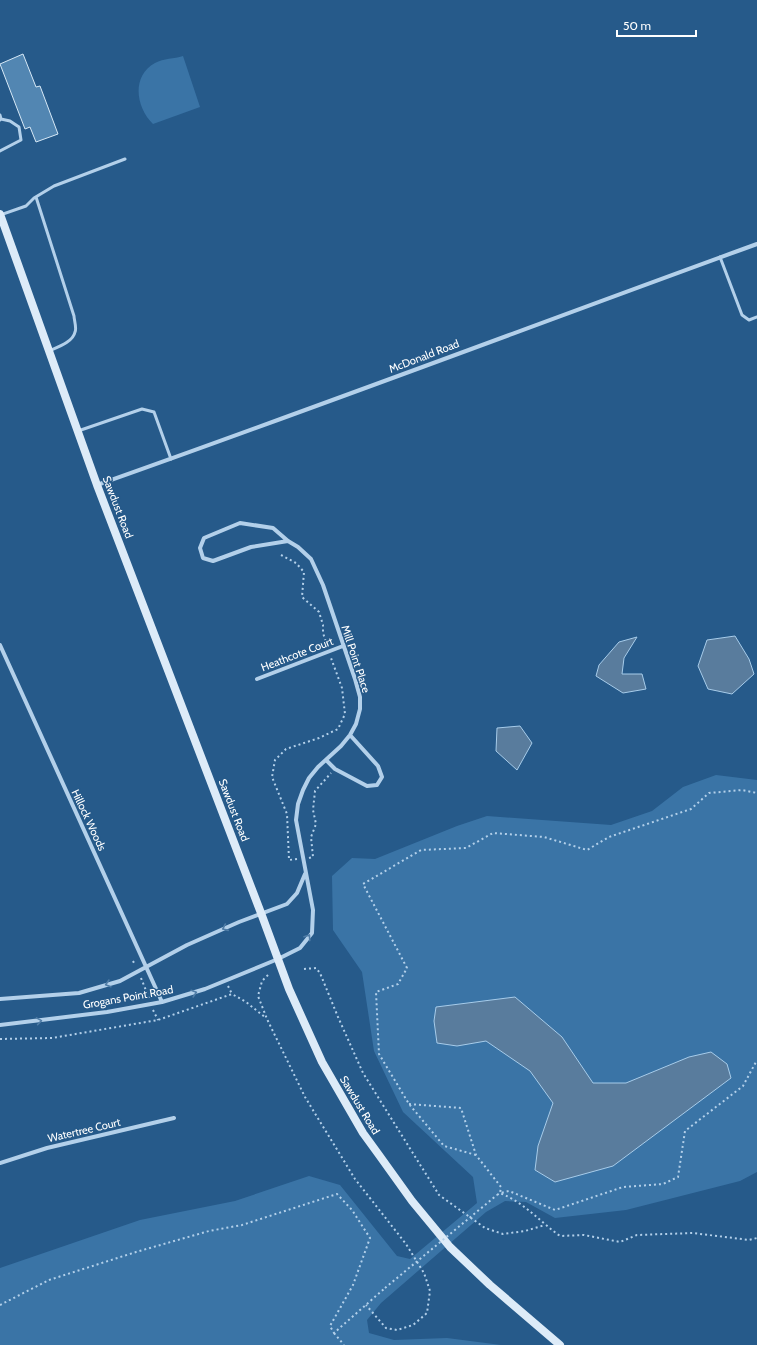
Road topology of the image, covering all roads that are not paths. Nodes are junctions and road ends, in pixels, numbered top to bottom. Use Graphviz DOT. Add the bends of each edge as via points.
graph roads {
  1 [pos="0,115"];
  2 [pos="1,120"];
  3 [pos="0,151"];
  4 [pos="125,159"];
  5 [pos="36,197"];
  6 [pos="0,214"];
  7 [pos="757,244"];
  8 [pos="720,257"];
  9 [pos="757,317"];
  10 [pos="49,351"];
  11 [pos="78,430"];
  12 [pos="171,459"];
  13 [pos="97,485"];
  14 [pos="288,541"];
  15 [pos="0,646"];
  16 [pos="343,646"];
  17 [pos="257,679"];
  18 [pos="350,735"];
  19 [pos="326,760"];
  20 [pos="306,873"];
  21 [pos="261,913"];
  22 [pos="278,960"];
  23 [pos="147,968"];
  24 [pos="0,999"];
  25 [pos="162,1002"];
  26 [pos="0,1025"];
  27 [pos="174,1118"];
  28 [pos="0,1163"];
  29 [pos="560,1345"];
  1 -- 2 [label="lane"];
  2 -- 3 [label="lane" via="10,121 19,127 21,140"];
  4 -- 5 [label="lane" via="54,186"];
  5 -- 6 [label="lane" via="26,206"];
  5 -- 10 [label="lane" via="74,316 76,332 71,339"];
  6 -- 10 [label="street, Sawdust Road"];
  7 -- 8 [label="street, McDonald Road"];
  8 -- 9 [label="lane" via="742,315 749,320"];
  8 -- 12 [label="street, McDonald Road"];
  10 -- 11 [label="street, Sawdust Road"];
  11 -- 12 [label="lane" via="142,409 154,412"];
  11 -- 13 [label="street, Sawdust Road"];
  12 -- 13 [label="street, McDonald Road"];
  13 -- 21 [label="street, Sawdust Road"];
  14 -- 14 [label="street, Mill Point Place" via="273,528 240,523 204,538 200,548 203,558 213,561 251,547"];
  14 -- 16 [label="street, Mill Point Place" via="311,559 323,585"];
  15 -- 23 [label="street, Hillock Woods"];
  16 -- 17 [label="street, Heathcote Court"];
  16 -- 18 [label="street, Mill Point Place" via="360,697 360,709"];
  18 -- 19 [label="street, Mill Point Place"];
  18 -- 19 [label="street" via="378,766 382,777 377,785 367,786 335,769"];
  19 -- 20 [label="street, Mill Point Place" via="309,778 298,804 296,820"];
  20 -- 21 [label="street" via="297,893 287,904"];
  22 -- 20 [label="street, Mill Point Place, one-way" via="300,948 312,933 313,910"];
  21 -- 22 [label="street, Sawdust Road"];
  21 -- 23 [label="street, Grogans Point Road, one-way" via="188,945"];
  25 -- 22 [label="street, Grogans Point Road, one-way" via="205,990"];
  22 -- 29 [label="street, Sawdust Road" via="322,1062 363,1133 412,1201 450,1248"];
  23 -- 24 [label="street, Grogans Point Road, one-way" via="120,981 79,993"];
  23 -- 25 [label="street, Hillock Woods"];
  26 -- 25 [label="street, Grogans Point Road, one-way" via="108,1012"];
  27 -- 28 [label="street, Watertree Court" via="47,1148"];
}
